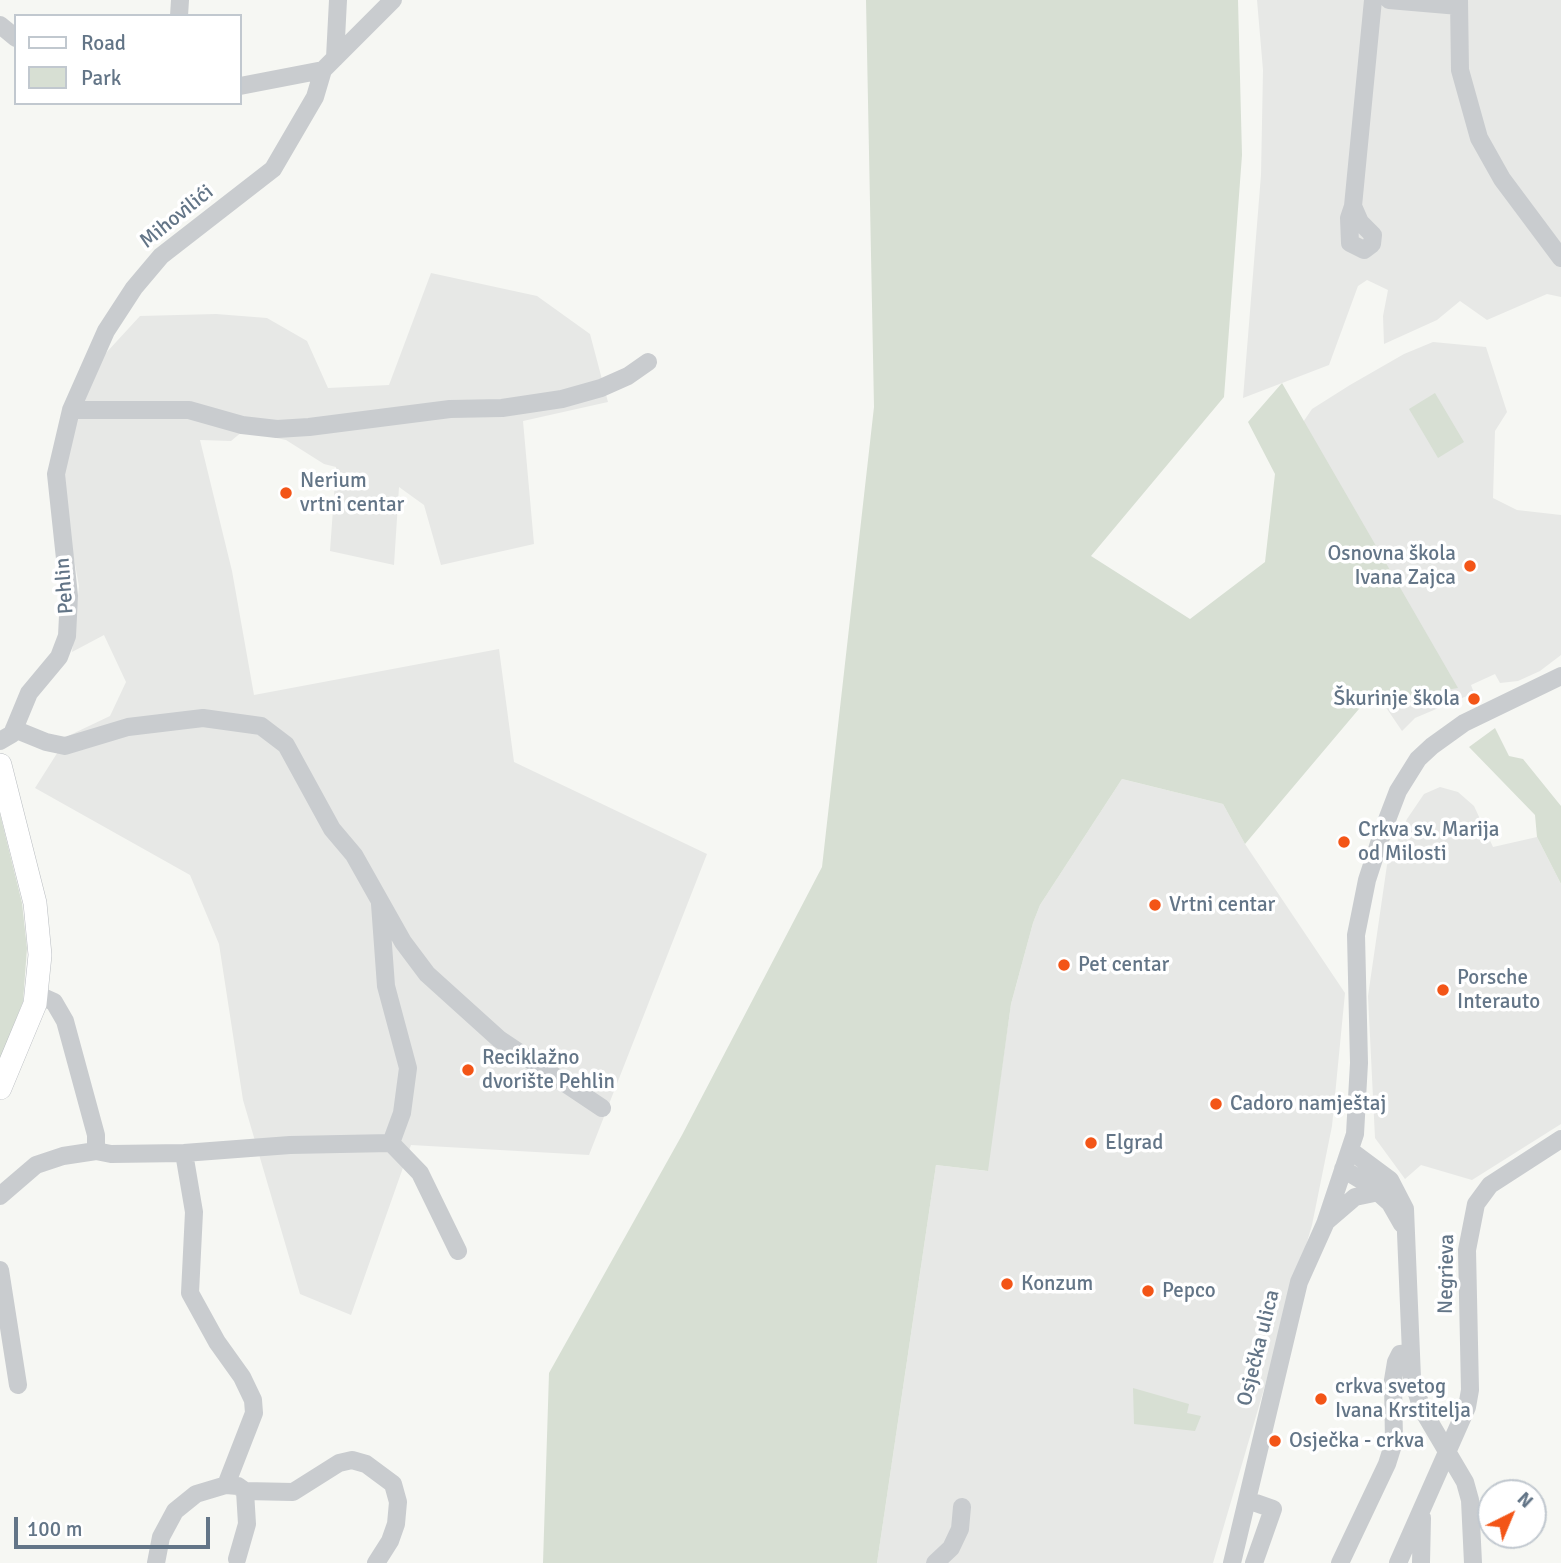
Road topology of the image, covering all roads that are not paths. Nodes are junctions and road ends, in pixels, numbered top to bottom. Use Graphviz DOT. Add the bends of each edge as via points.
graph roads {
  1 [pos="338,0"];
  2 [pos="393,0"];
  3 [pos="1373,0"];
  4 [pos="1389,0"];
  5 [pos="1459,3"];
  6 [pos="0,25"];
  7 [pos="14,36"];
  8 [pos="329,64"];
  9 [pos="242,86"];
  10 [pos="1353,206"];
  11 [pos="1561,258"];
  12 [pos="648,362"];
  13 [pos="71,410"];
  14 [pos="1561,676"];
  15 [pos="15,729"];
  16 [pos="0,741"];
  17 [pos="0,765"];
  18 [pos="380,897"];
  19 [pos="36,994"];
  20 [pos="0,1088"];
  21 [pos="603,1108"];
  22 [pos="1561,1139"];
  23 [pos="391,1143"];
  24 [pos="96,1151"];
  25 [pos="1350,1151"];
  26 [pos="184,1153"];
  27 [pos="1343,1169"];
  28 [pos="1379,1192"];
  29 [pos="0,1196"];
  30 [pos="1325,1224"];
  31 [pos="1405,1231"];
  32 [pos="458,1251"];
  33 [pos="0,1270"];
  34 [pos="1409,1353"];
  35 [pos="18,1385"];
  36 [pos="1447,1450"];
  37 [pos="226,1485"];
  38 [pos="245,1491"];
  39 [pos="1255,1503"];
  40 [pos="962,1507"];
  41 [pos="1422,1510"];
  42 [pos="1246,1558"];
  43 [pos="237,1559"];
  44 [pos="1338,1561"];
  45 [pos="156,1563"];
  46 [pos="376,1563"];
  47 [pos="935,1563"];
  48 [pos="1398,1563"];
  49 [pos="1421,1563"];
  50 [pos="1473,1563"];
  1 -- 8 [label="street, Mihovilići"];
  2 -- 8 [label="street, Mihovilići"];
  3 -- 10 [label="street"];
  4 -- 5 [label="street"];
  5 -- 11 [label="street" via="1460,70 1479,138 1512,194"];
  6 -- 7 [label="street"];
  8 -- 9 [label="street"];
  8 -- 13 [label="street, Mihovilići" via="273,169 161,256 134,288 106,331"];
  12 -- 13 [label="street" via="601,388 562,399 309,427 242,425 189,410"];
  13 -- 15 [label="street, Pehlin" via="56,474 69,596 67,636 59,657 29,693"];
  14 -- 25 [label="street, Osječka ulica" via="1464,723 1418,759 1398,791 1367,880 1356,935 1359,1092"];
  15 -- 16 [label="street"];
  15 -- 18 [label="street" via="65,746 128,727 202,718 261,726 286,745 332,829"];
  17 -- 19 [label="main road" via="35,903 40,955"];
  18 -- 21 [label="street" via="427,974 499,1039"];
  18 -- 23 [label="street" via="386,986 408,1068 402,1113"];
  19 -- 20 [label="main road"];
  19 -- 24 [label="street" via="54,1002 65,1021 96,1135"];
  22 -- 36 [label="street, Negrieva" via="1490,1185 1476,1204 1467,1250 1470,1390"];
  23 -- 26 [label="street"];
  23 -- 32 [label="street" via="420,1173"];
  24 -- 26 [label="street"];
  24 -- 29 [label="street" via="36,1165"];
  25 -- 27 [label="street, Osječka ulica"];
  25 -- 31 [label="street" via="1378,1170 1400,1194"];
  26 -- 37 [label="street" via="194,1212 190,1293 253,1399 252,1426"];
  27 -- 28 [label="street"];
  27 -- 30 [label="street, Osječka ulica"];
  28 -- 30 [label="street" via="1355,1197"];
  28 -- 31 [label="street"];
  30 -- 42 [label="street, Osječka ulica" via="1299,1282"];
  31 -- 34 [label="street"];
  33 -- 35 [label="street"];
  34 -- 36 [label="street" via="1417,1398"];
  34 -- 44 [label="street" via="1400,1354 1396,1362 1394,1442 1387,1464"];
  36 -- 41 [label="street, Negrieva"];
  36 -- 50 [label="street" via="1470,1500"];
  37 -- 38 [label="street"];
  37 -- 45 [label="street" via="196,1494 175,1511 161,1536"];
  38 -- 43 [label="street" via="247,1524"];
  38 -- 46 [label="street" via="293,1492 339,1463 352,1460 374,1468 393,1484 398,1502 393,1533"];
  39 -- 42 [label="street" via="1273,1509"];
  40 -- 47 [label="street" via="960,1529 951,1548"];
  41 -- 48 [label="street, Negrieva"];
  41 -- 49 [label="street"];
}
